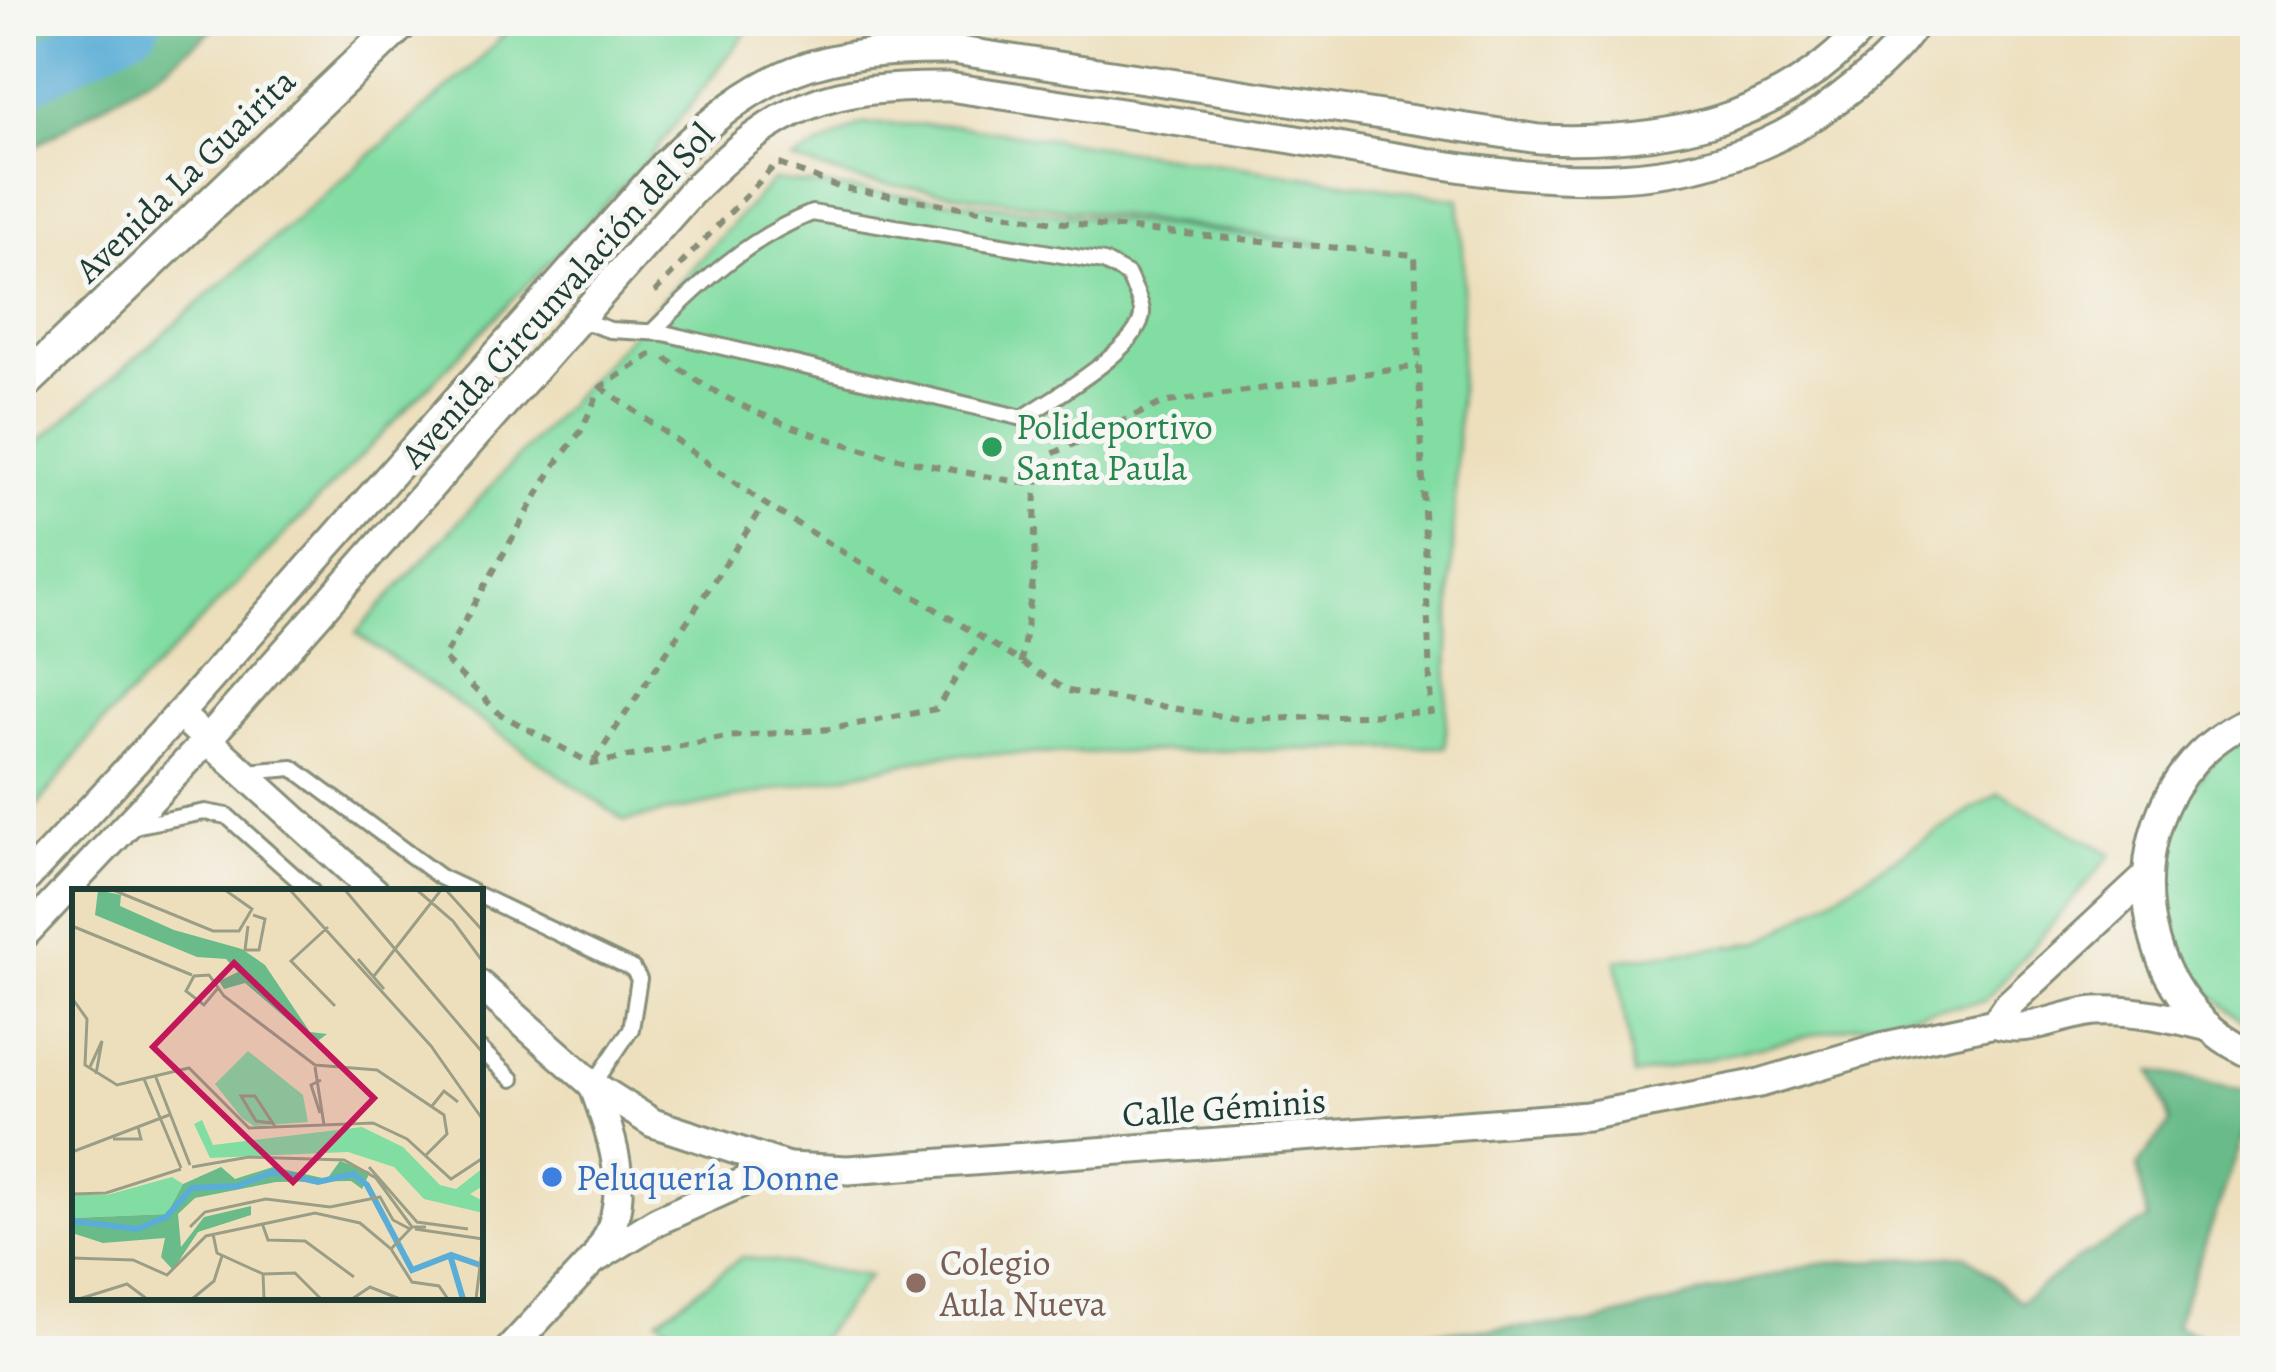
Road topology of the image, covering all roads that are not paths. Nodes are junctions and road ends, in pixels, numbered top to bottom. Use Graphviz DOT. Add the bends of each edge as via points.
graph roads {
  1 [pos="403,21"];
  2 [pos="1869,21"];
  3 [pos="1917,21"];
  4 [pos="665,164"];
  5 [pos="693,190"];
  6 [pos="580,320"];
  7 [pos="652,332"];
  8 [pos="21,386"];
  9 [pos="179,714"];
  10 [pos="2255,718"];
  11 [pos="206,741"];
  12 [pos="241,773"];
  13 [pos="124,827"];
  14 [pos="2145,878"];
  15 [pos="21,884"];
  16 [pos="309,889"];
  17 [pos="372,889"];
  18 [pos="465,889"];
  19 [pos="483,897"];
  20 [pos="21,938"];
  21 [pos="483,988"];
  22 [pos="1995,1023"];
  23 [pos="2209,1027"];
  24 [pos="483,1052"];
  25 [pos="2255,1056"];
  26 [pos="512,1079"];
  27 [pos="593,1085"];
  28 [pos="789,1167"];
  29 [pos="592,1262"];
  30 [pos="508,1351"];
  1 -- 8 [label="street, Avenida La Guairita"];
  2 -- 4 [label="street, Avenida Circunvalación del Sol" via="1787,91 1748,113 1656,137 1539,139 1006,57 878,49 792,69 705,125"];
  3 -- 5 [label="street, Avenida Circunvalación del Sol" via="1882,65 1808,123 1763,148 1661,175 1535,177 950,88 880,87 806,104 748,139"];
  4 -- 5 [label="street"];
  4 -- 9 [label="street, Avenida Circunvalación del Sol"];
  5 -- 6 [label="street, Avenida Circunvalación del Sol"];
  6 -- 7 [label="lane"];
  6 -- 11 [label="street, Avenida Circunvalación del Sol"];
  7 -- 7 [label="lane" via="1023,418 1117,352 1138,332 1142,310 1128,275 1104,262 812,213 715,270"];
  9 -- 11 [label="street"];
  9 -- 15 [label="street, Avenida Circunvalación del Sol"];
  10 -- 14 [label="street, Calle Géminis" via="2185,772 2151,840"];
  11 -- 12 [label="street"];
  11 -- 13 [label="street, Avenida Circunvalación del Sol"];
  12 -- 17 [label="street"];
  12 -- 18 [label="lane" via="293,768"];
  13 -- 16 [label="lane" via="205,812 226,816"];
  13 -- 20 [label="street, Avenida Circunvalación del Sol"];
  14 -- 22 [label="street"];
  14 -- 23 [label="street, Calle Géminis" via="2160,959"];
  19 -- 27 [label="lane" via="633,969 639,979 631,1029"];
  21 -- 27 [label="street"];
  22 -- 23 [label="street, Calle Géminis" via="2010,1029 2094,1011"];
  22 -- 28 [label="street, Calle Géminis" via="1760,1083 1587,1116 848,1170"];
  23 -- 25 [label="street, Calle Géminis"];
  24 -- 26 [label="lane"];
  27 -- 28 [label="street" via="653,1123"];
  27 -- 29 [label="street" via="621,1204"];
  28 -- 29 [label="street, Calle Géminis" via="713,1192"];
  29 -- 30 [label="street, Calle Géminis"];
}
